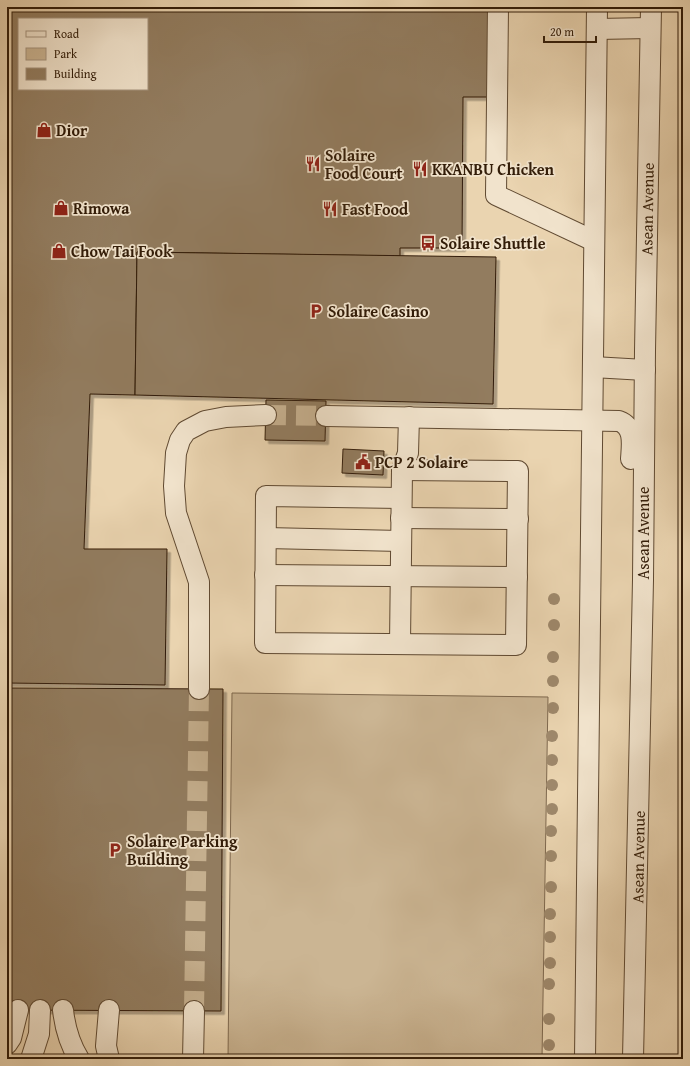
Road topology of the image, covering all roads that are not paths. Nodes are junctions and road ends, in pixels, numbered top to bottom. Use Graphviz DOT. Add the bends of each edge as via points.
graph roads {
  1 [pos="498,7"];
  2 [pos="597,7"];
  3 [pos="651,7"];
  4 [pos="650,28"];
  5 [pos="597,29"];
  6 [pos="594,241"];
  7 [pos="593,367"];
  8 [pos="645,370"];
  9 [pos="413,414"];
  10 [pos="266,415"];
  11 [pos="326,416"];
  12 [pos="592,420"];
  13 [pos="402,470"];
  14 [pos="401,498"];
  15 [pos="401,518"];
  16 [pos="518,519"];
  17 [pos="266,538"];
  18 [pos="401,541"];
  19 [pos="265,574"];
  20 [pos="400,576"];
  21 [pos="517,577"];
  22 [pos="643,580"];
  23 [pos="400,644"];
  24 [pos="199,689"];
  25 [pos="18,1010"];
  26 [pos="40,1010"];
  27 [pos="63,1010"];
  28 [pos="109,1010"];
  29 [pos="194,1011"];
  30 [pos="7,1044"];
  31 [pos="31,1059"];
  32 [pos="79,1059"];
  33 [pos="109,1059"];
  34 [pos="193,1059"];
  35 [pos="585,1059"];
  36 [pos="633,1059"];
  1 -- 6 [label="street" via="496,195"];
  2 -- 5 [label="street"];
  3 -- 4 [label="street, Asean Avenue"];
  4 -- 5 [label="street"];
  4 -- 8 [label="street, Asean Avenue"];
  5 -- 6 [label="street"];
  6 -- 7 [label="street"];
  7 -- 8 [label="street"];
  7 -- 12 [label="street"];
  8 -- 22 [label="street, Asean Avenue"];
  9 -- 11 [label="street"];
  9 -- 12 [label="street"];
  9 -- 13 [label="street" via="408,453"];
  10 -- 24 [label="street" via="205,421 186,431 176,453 176,513 199,582"];
  12 -- 22 [label="street" via="619,421 630,430 631,555"];
  12 -- 35 [label="street"];
  13 -- 14 [label="street"];
  13 -- 16 [label="street" via="518,471"];
  14 -- 15 [label="street"];
  14 -- 17 [label="street" via="266,496"];
  15 -- 16 [label="street"];
  15 -- 18 [label="street"];
  16 -- 21 [label="street"];
  17 -- 18 [label="street"];
  17 -- 19 [label="street"];
  18 -- 20 [label="street"];
  19 -- 20 [label="street"];
  19 -- 23 [label="street" via="265,642"];
  20 -- 21 [label="street"];
  20 -- 23 [label="street"];
  21 -- 23 [label="street" via="516,645"];
  22 -- 36 [label="street, Asean Avenue"];
  25 -- 30 [label="street"];
  26 -- 31 [label="street" via="39,1034"];
  27 -- 32 [label="street" via="65,1030"];
  28 -- 33 [label="street" via="106,1046"];
  29 -- 34 [label="street"];
}
